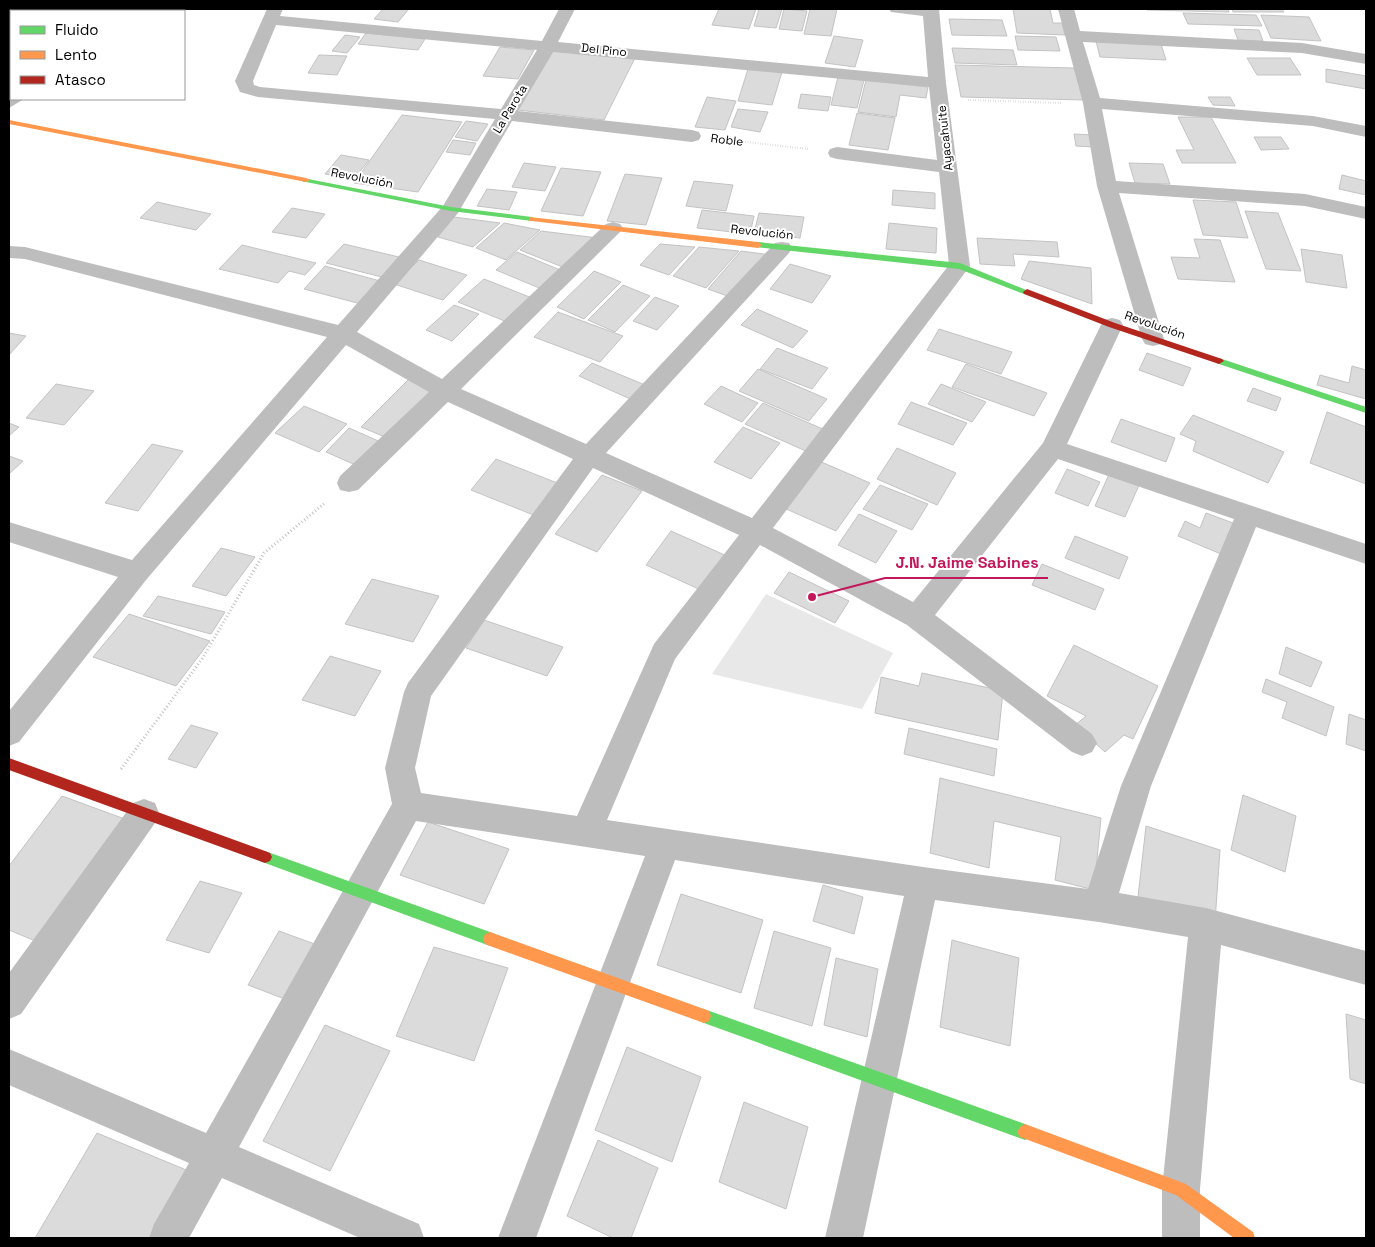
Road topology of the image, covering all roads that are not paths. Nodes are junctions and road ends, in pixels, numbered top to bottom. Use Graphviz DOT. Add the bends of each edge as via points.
graph roads {
  1 [pos="567,9"];
  2 [pos="897,9"];
  3 [pos="1066,9"];
  4 [pos="931,10"];
  5 [pos="273,14"];
  6 [pos="1074,36"];
  7 [pos="549,44"];
  8 [pos="1366,59"];
  9 [pos="939,91"];
  10 [pos="1092,103"];
  11 [pos="506,115"];
  12 [pos="9,122"];
  13 [pos="1366,131"];
  14 [pos="692,136"];
  15 [pos="837,153"];
  16 [pos="948,167"];
  17 [pos="1107,186"];
  18 [pos="451,209"];
  19 [pos="1366,213"];
  20 [pos="613,228"];
  21 [pos="782,248"];
  22 [pos="9,252"];
  23 [pos="960,266"];
  24 [pos="1112,325"];
  25 [pos="343,334"];
  26 [pos="1153,339"];
  27 [pos="444,391"];
  28 [pos="1366,410"];
  29 [pos="1053,448"];
  30 [pos="589,456"];
  31 [pos="349,483"];
  32 [pos="1248,514"];
  33 [pos="756,531"];
  34 [pos="9,532"];
  35 [pos="1366,554"];
  36 [pos="137,572"];
  37 [pos="917,617"];
  38 [pos="9,733"];
  39 [pos="1082,743"];
  40 [pos="9,764"];
  41 [pos="408,805"];
  42 [pos="144,813"];
  43 [pos="586,832"];
  44 [pos="666,844"];
  45 [pos="923,883"];
  46 [pos="361,892"];
  47 [pos="1099,906"];
  48 [pos="1206,924"];
  49 [pos="1365,963"];
  50 [pos="613,983"];
  51 [pos="9,1002"];
  52 [pos="9,1067"];
  53 [pos="879,1080"];
  54 [pos="214,1156"];
  55 [pos="1181,1189"];
  56 [pos="168,1238"];
  57 [pos="405,1238"];
  58 [pos="517,1238"];
  59 [pos="844,1238"];
  60 [pos="1181,1238"];
  61 [pos="1247,1238"];
  1 -- 7 [label="street, La Parota"];
  2 -- 4 [label="street"];
  3 -- 6 [label="street"];
  4 -- 9 [label="street, Ayacahuite"];
  5 -- 7 [label="street, Del Pino"];
  5 -- 11 [label="street, Roble" via="244,81 246,88 258,92"];
  6 -- 8 [label="street" via="1302,48"];
  6 -- 10 [label="street"];
  7 -- 9 [label="street, Del Pino"];
  7 -- 11 [label="street, La Parota"];
  9 -- 16 [label="street, Ayacahuite"];
  10 -- 13 [label="street" via="1313,121"];
  10 -- 17 [label="street"];
  11 -- 14 [label="street, Roble"];
  11 -- 18 [label="street, La Parota"];
  12 -- 18 [label="street, Revolución"];
  15 -- 16 [label="street"];
  16 -- 23 [label="street, Ayacahuite"];
  17 -- 19 [label="street" via="1305,200"];
  17 -- 26 [label="street"];
  18 -- 20 [label="street, Revolución"];
  18 -- 25 [label="street, La Parota"];
  20 -- 21 [label="street, Revolución"];
  20 -- 27 [label="street"];
  21 -- 23 [label="street, Revolución"];
  21 -- 30 [label="street"];
  22 -- 25 [label="street" via="25,253"];
  23 -- 24 [label="street, Revolución"];
  23 -- 33 [label="street"];
  24 -- 26 [label="street, Revolución"];
  24 -- 29 [label="street"];
  25 -- 27 [label="street"];
  25 -- 36 [label="street, La Parota"];
  26 -- 28 [label="street, Revolución"];
  27 -- 30 [label="street"];
  27 -- 31 [label="street"];
  29 -- 32 [label="street"];
  29 -- 37 [label="street"];
  30 -- 33 [label="street"];
  30 -- 41 [label="street" via="418,692 400,768"];
  32 -- 35 [label="street"];
  32 -- 47 [label="street" via="1136,786"];
  33 -- 37 [label="street"];
  33 -- 43 [label="street" via="664,652"];
  34 -- 36 [label="street"];
  36 -- 38 [label="street, La Parota"];
  37 -- 39 [label="street"];
  40 -- 42 [label="street"];
  41 -- 43 [label="street"];
  41 -- 46 [label="street"];
  42 -- 46 [label="street"];
  42 -- 51 [label="street"];
  43 -- 44 [label="street"];
  44 -- 45 [label="street"];
  44 -- 50 [label="street"];
  45 -- 47 [label="street"];
  45 -- 53 [label="street"];
  46 -- 50 [label="street"];
  46 -- 54 [label="street"];
  47 -- 48 [label="street"];
  48 -- 49 [label="street"];
  48 -- 55 [label="street"];
  50 -- 53 [label="street"];
  50 -- 58 [label="street"];
  52 -- 54 [label="street"];
  53 -- 55 [label="street"];
  53 -- 59 [label="street"];
  54 -- 56 [label="street"];
  54 -- 57 [label="street"];
  55 -- 60 [label="street"];
  55 -- 61 [label="street"];
}
